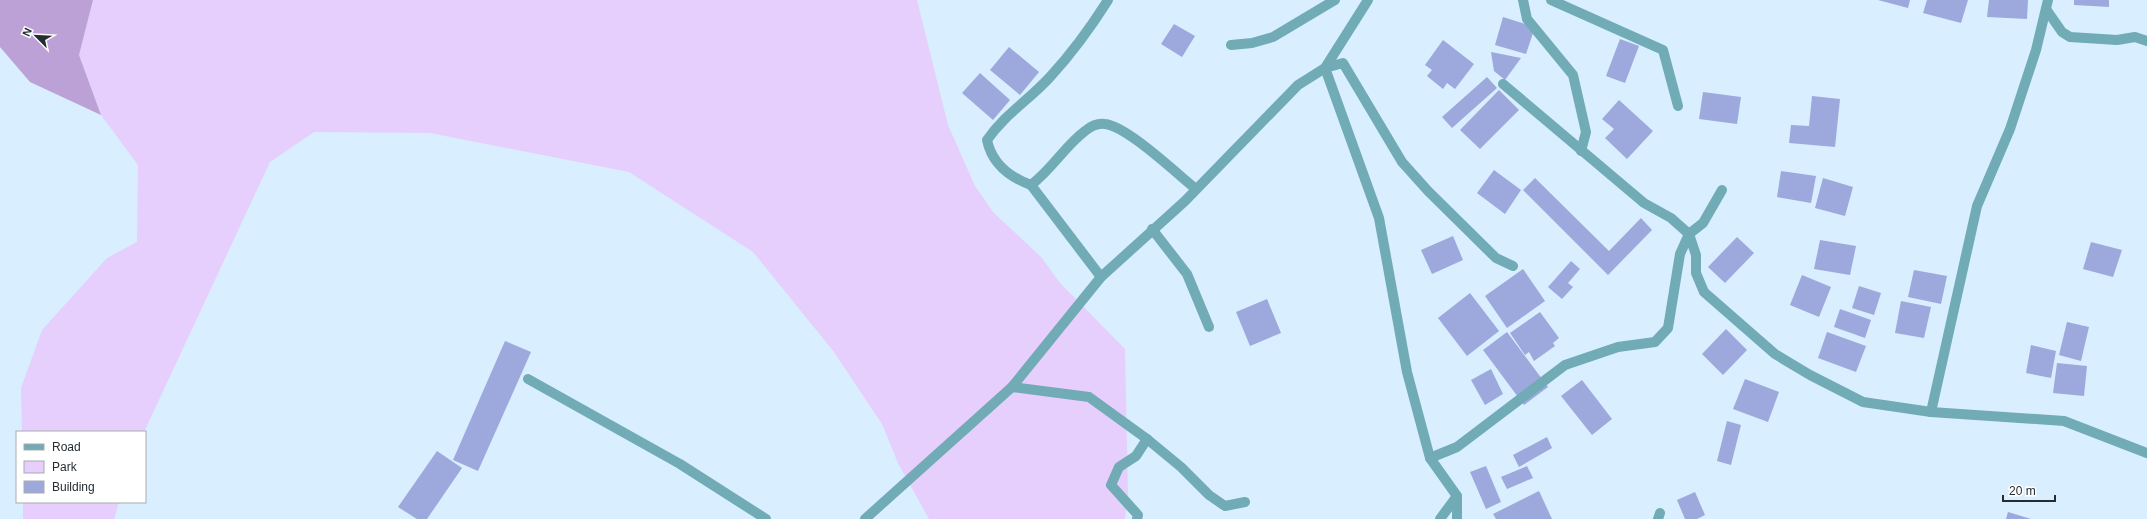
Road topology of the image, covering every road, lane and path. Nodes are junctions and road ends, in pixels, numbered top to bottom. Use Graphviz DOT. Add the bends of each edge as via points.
graph roads {
  1 [pos="1108,0"];
  2 [pos="1335,0"];
  3 [pos="1368,0"];
  4 [pos="1523,0"];
  5 [pos="1551,0"];
  6 [pos="2047,4"];
  7 [pos="2147,41"];
  8 [pos="1231,45"];
  9 [pos="1325,68"];
  10 [pos="1504,84"];
  11 [pos="1678,106"];
  12 [pos="1581,151"];
  13 [pos="1031,184"];
  14 [pos="1196,189"];
  15 [pos="1722,190"];
  16 [pos="1152,229"];
  17 [pos="1689,234"];
  18 [pos="1513,266"];
  19 [pos="1101,277"];
  20 [pos="1209,327"];
  21 [pos="528,379"];
  22 [pos="1012,387"];
  23 [pos="1931,412"];
  24 [pos="1147,439"];
  25 [pos="2147,453"];
  26 [pos="1430,458"];
  27 [pos="1457,496"];
  28 [pos="1245,502"];
  29 [pos="766,519"];
  30 [pos="865,519"];
  31 [pos="1136,519"];
  32 [pos="1440,519"];
  33 [pos="1457,519"];
  1 -- 13 [label="street" via="1080,41 1050,77 999,123 987,140 990,154 1000,167 1019,181"];
  2 -- 8 [label="street" via="1273,37"];
  3 -- 9 [label="street"];
  4 -- 12 [label="street" via="1527,19 1573,75 1586,132"];
  5 -- 11 [label="street" via="1663,50"];
  6 -- 7 [label="street" via="2062,32 2070,37 2117,40 2135,37"];
  6 -- 23 [label="street" via="2036,50 2012,122 1977,206"];
  9 -- 14 [label="street" via="1298,85"];
  9 -- 18 [label="street" via="1343,63 1402,162 1496,258"];
  9 -- 26 [label="street" via="1378,218 1407,372"];
  10 -- 12 [label="street"];
  12 -- 17 [label="street" via="1644,203 1671,218"];
  13 -- 14 [label="street" via="1044,175 1085,131 1095,124 1105,124 1126,133"];
  13 -- 19 [label="street"];
  14 -- 16 [label="street"];
  15 -- 17 [label="street" via="1703,223"];
  16 -- 19 [label="street"];
  16 -- 20 [label="street" via="1187,274"];
  17 -- 23 [label="street" via="1696,255 1696,273 1704,292 1775,354 1863,402"];
  17 -- 26 [label="street" via="1680,254 1668,328 1655,342 1618,348 1565,365 1457,447"];
  19 -- 22 [label="street"];
  21 -- 29 [label="street" via="680,464"];
  22 -- 24 [label="street" via="1089,397"];
  22 -- 30 [label="street"];
  23 -- 25 [label="street" via="2064,421"];
  24 -- 28 [label="street" via="1225,506"];
  24 -- 31 [label="street" via="1136,456 1119,467 1111,485 1138,515"];
  26 -- 27 [label="street"];
  27 -- 32 [label="street"];
  27 -- 33 [label="street"];
}
